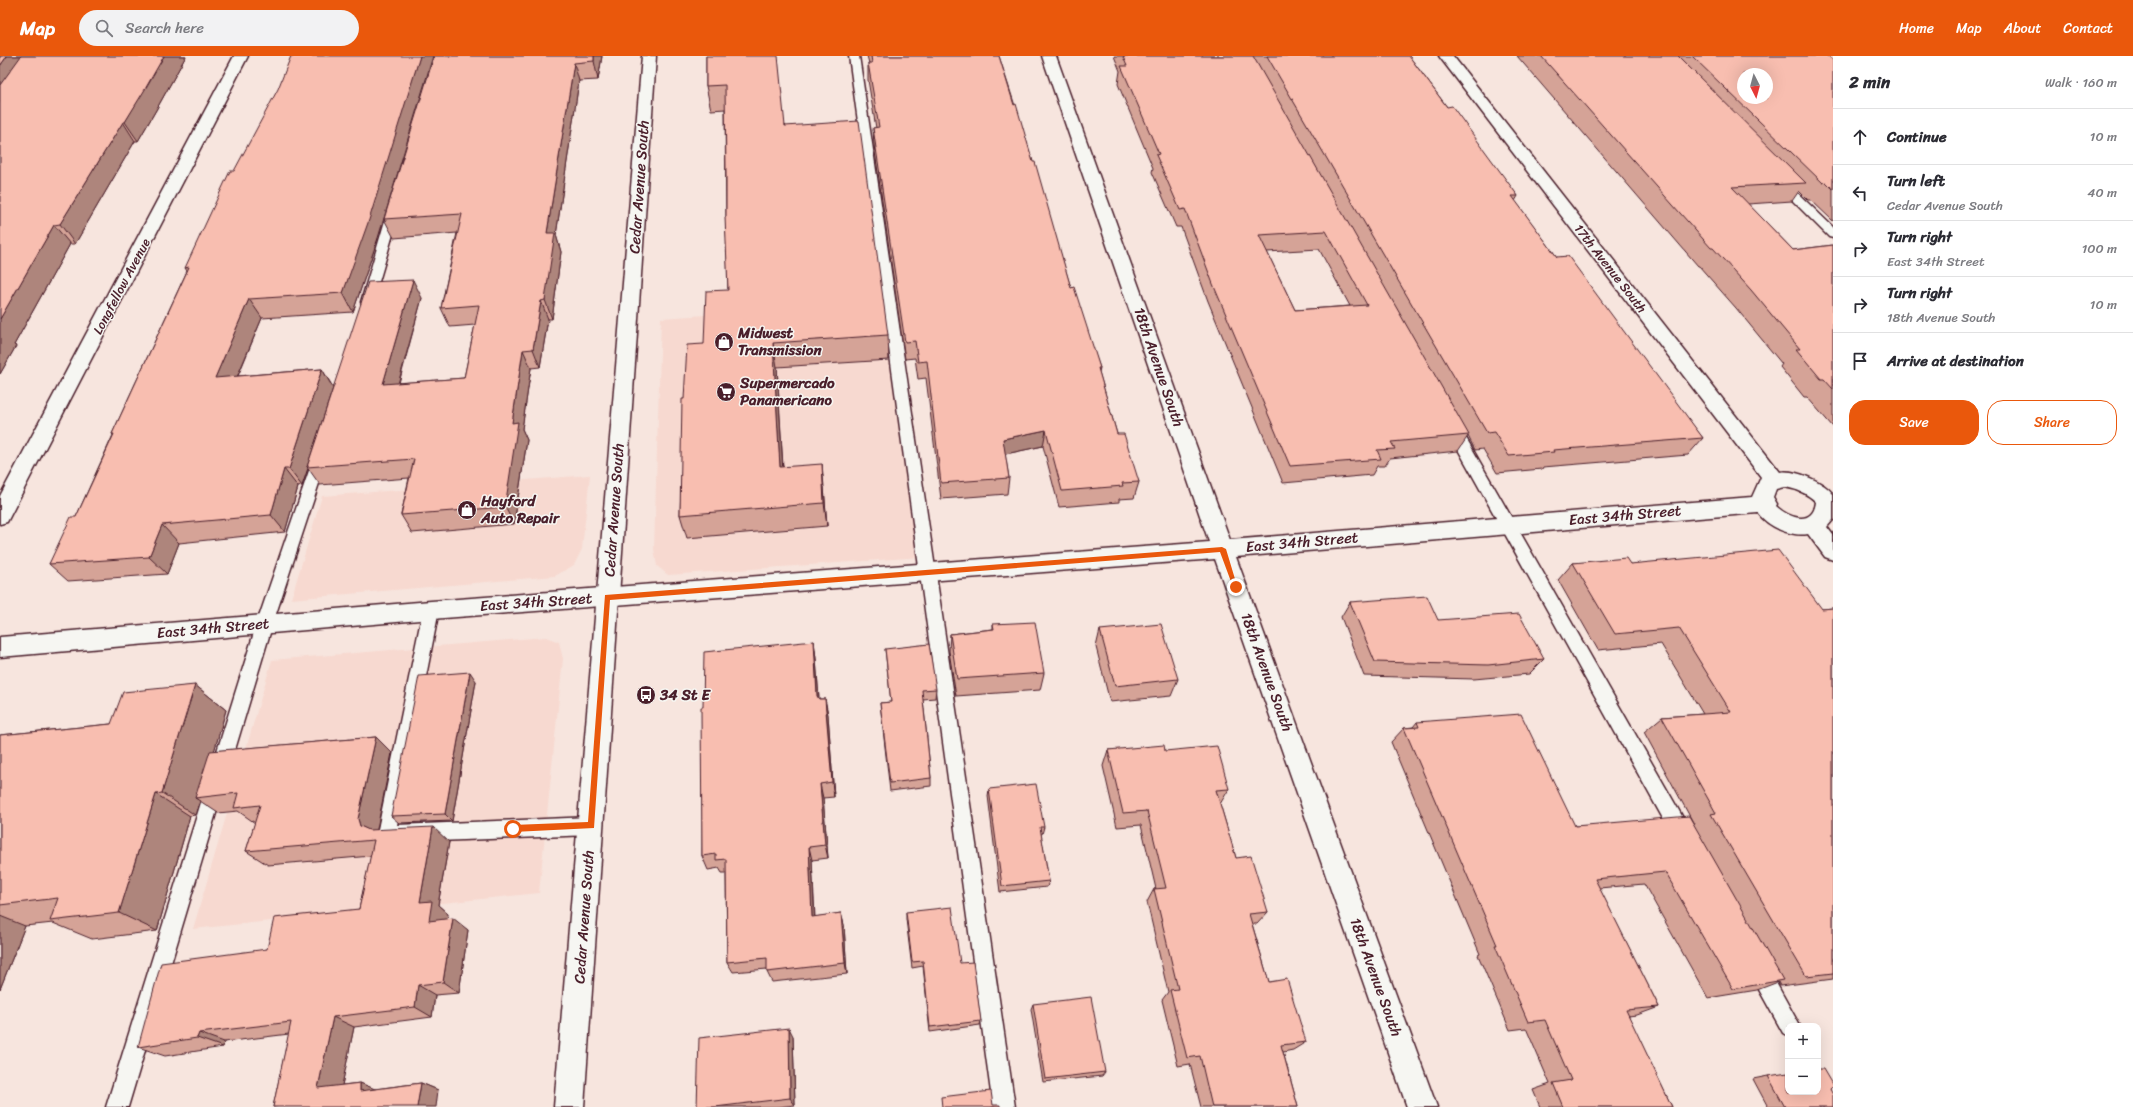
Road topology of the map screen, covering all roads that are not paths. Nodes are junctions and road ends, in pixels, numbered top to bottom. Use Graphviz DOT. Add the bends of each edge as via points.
graph roads {
  1 [pos="241,56"];
  2 [pos="649,56"];
  3 [pos="854,56"];
  4 [pos="1049,56"];
  5 [pos="1446,56"];
  6 [pos="1772,173"];
  7 [pos="399,193"];
  8 [pos="1833,234"];
  9 [pos="363,315"];
  10 [pos="1446,415"];
  11 [pos="325,444"];
  12 [pos="1775,480"];
  13 [pos="1829,499"];
  14 [pos="1767,504"];
  15 [pos="0,516"];
  16 [pos="1508,525"];
  17 [pos="1815,528"];
  18 [pos="1222,549"];
  19 [pos="1833,551"];
  20 [pos="927,572"];
  21 [pos="607,597"];
  22 [pos="432,610"];
  23 [pos="265,623"];
  24 [pos="0,647"];
  25 [pos="591,826"];
  26 [pos="1688,846"];
  27 [pos="1751,957"];
  28 [pos="1788,1023"];
  29 [pos="117,1107"];
  30 [pos="569,1107"];
  31 [pos="1004,1107"];
  32 [pos="1422,1107"];
  1 -- 15 [label="street, Longfellow Avenue"];
  2 -- 21 [label="street, Cedar Avenue South"];
  3 -- 20 [label="lane"];
  4 -- 18 [label="street, 18th Avenue South"];
  5 -- 12 [label="street, 17th Avenue South"];
  6 -- 8 [label="lane"];
  7 -- 9 [label="lane"];
  10 -- 16 [label="lane"];
  11 -- 23 [label="lane"];
  12 -- 13 [label="street" via="1784,479 1807,486"];
  12 -- 14 [label="street" via="1768,483 1764,489 1763,496"];
  13 -- 17 [label="street" via="1831,518 1825,525"];
  14 -- 16 [label="street, East 34th Street"];
  14 -- 17 [label="street" via="1779,516 1797,525"];
  16 -- 18 [label="street, East 34th Street"];
  16 -- 26 [label="lane"];
  17 -- 19 [label="street"];
  18 -- 20 [label="street, East 34th Street"];
  18 -- 32 [label="street, 18th Avenue South"];
  20 -- 21 [label="street, East 34th Street"];
  20 -- 31 [label="lane"];
  21 -- 22 [label="street, East 34th Street"];
  21 -- 25 [label="street, Cedar Avenue South"];
  22 -- 23 [label="street, East 34th Street"];
  22 -- 25 [label="lane" via="386,834"];
  23 -- 24 [label="street, East 34th Street"];
  23 -- 29 [label="lane"];
  25 -- 30 [label="street, Cedar Avenue South"];
  27 -- 28 [label="lane"];
}
